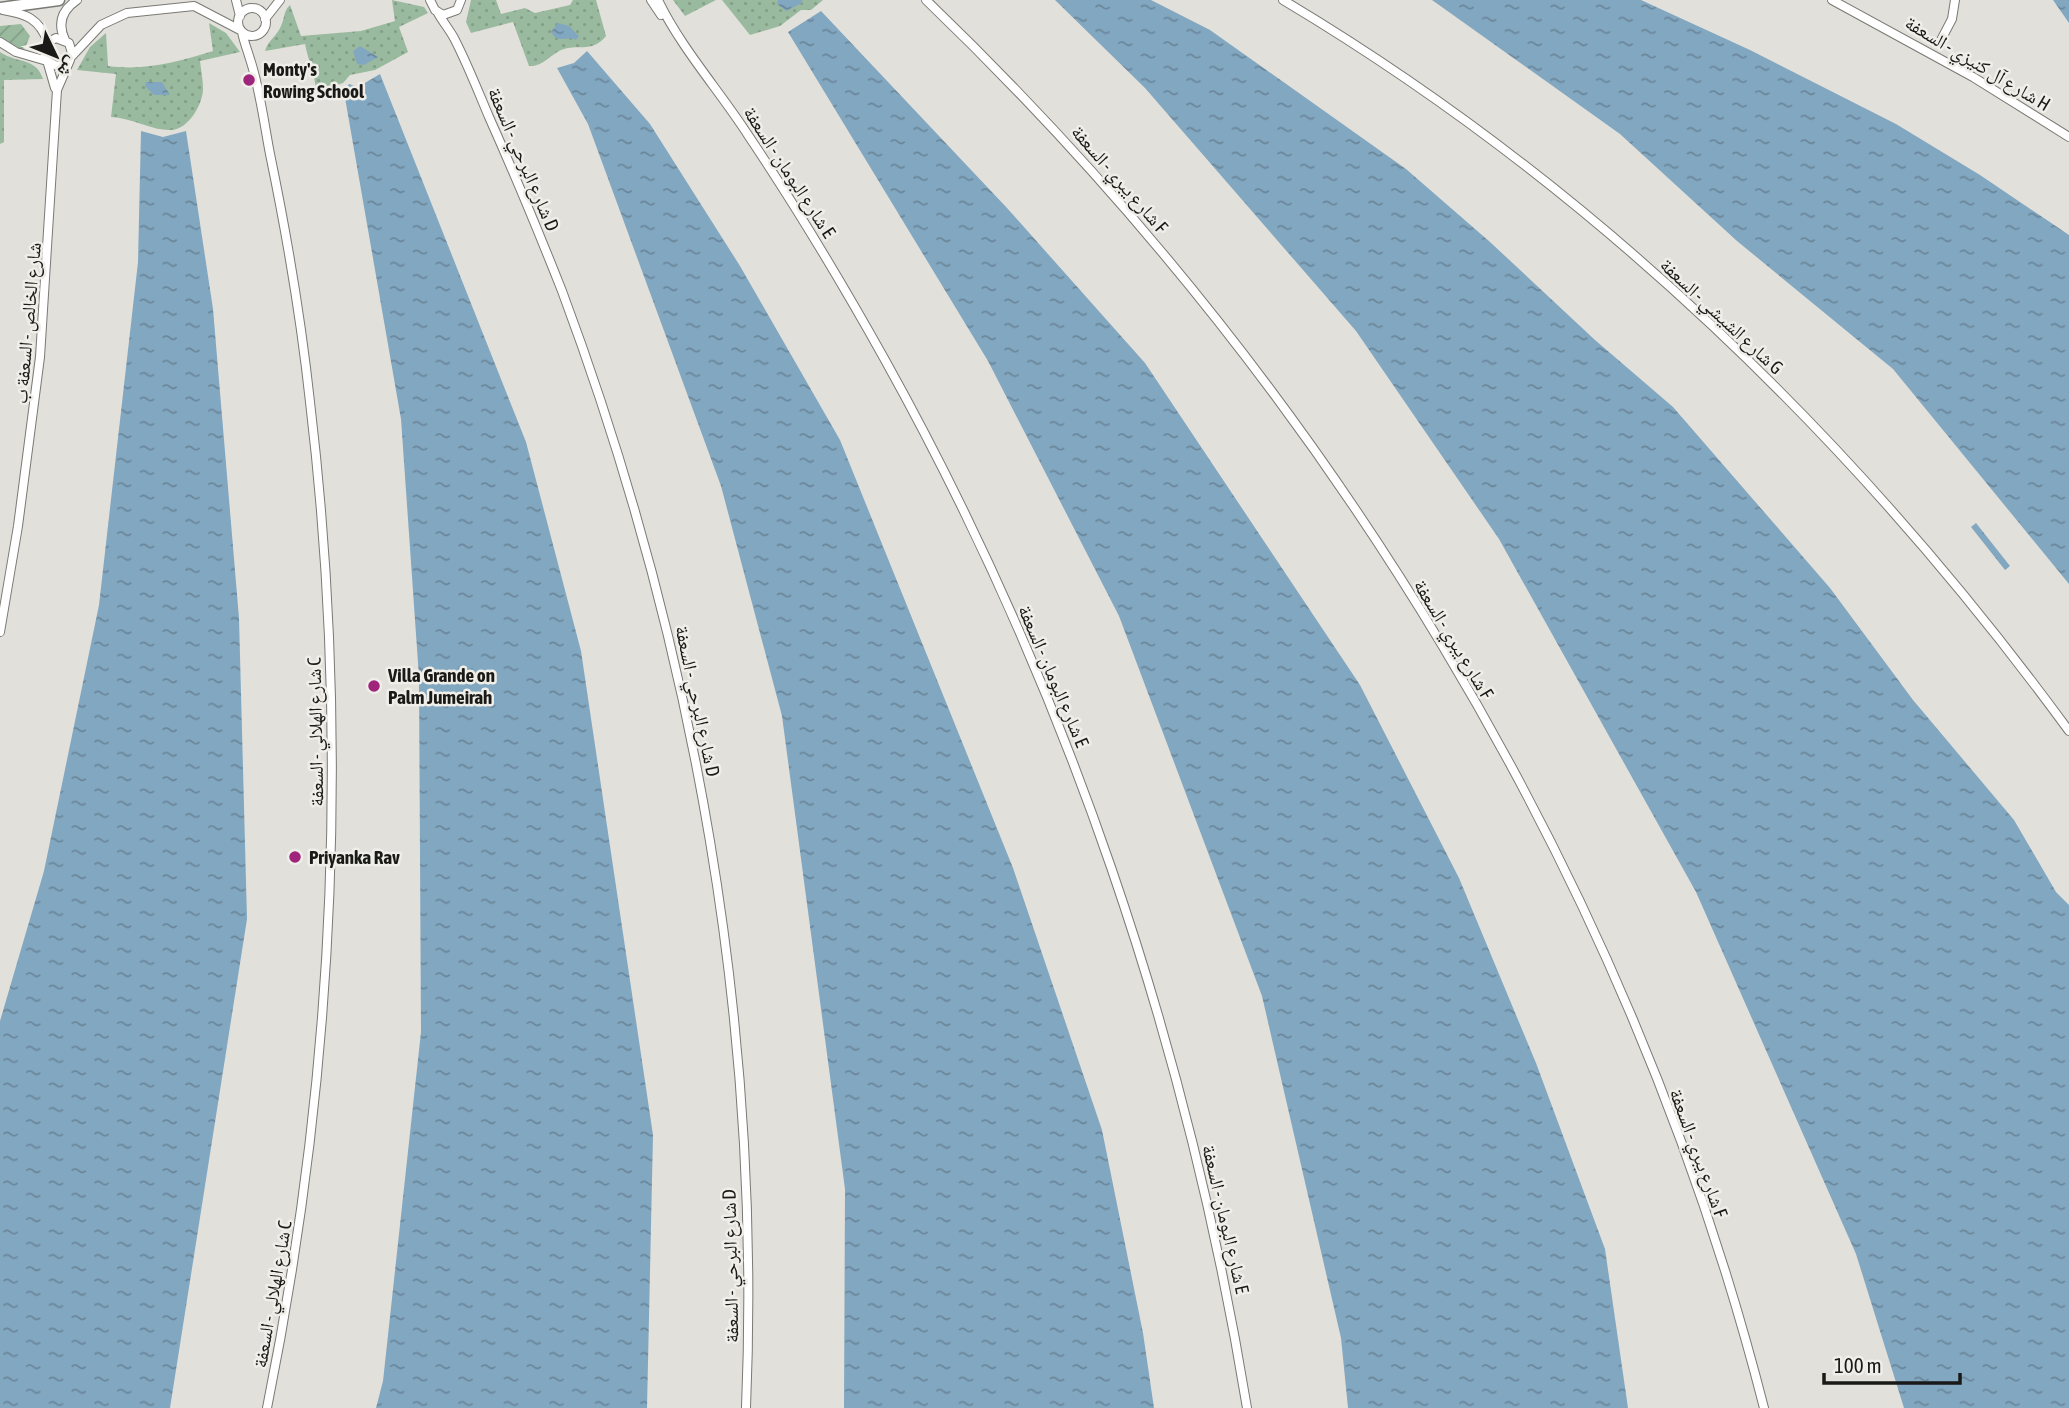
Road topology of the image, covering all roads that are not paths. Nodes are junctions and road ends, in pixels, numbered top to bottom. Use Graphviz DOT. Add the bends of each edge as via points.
graph roads {
  1 [pos="59,0"];
  2 [pos="77,0"];
  3 [pos="236,0"];
  4 [pos="279,0"];
  5 [pos="419,0"];
  6 [pos="461,0"];
  7 [pos="651,0"];
  8 [pos="658,0"];
  9 [pos="926,0"];
  10 [pos="1283,0"];
  11 [pos="1832,0"];
  12 [pos="1955,0"];
  13 [pos="255,6"];
  14 [pos="433,7"];
  15 [pos="0,9"];
  16 [pos="453,13"];
  17 [pos="212,14"];
  18 [pos="239,16"];
  19 [pos="265,19"];
  20 [pos="671,24"];
  21 [pos="95,30"];
  22 [pos="241,31"];
  23 [pos="260,33"];
  24 [pos="452,35"];
  25 [pos="66,40"];
  26 [pos="1941,40"];
  27 [pos="0,42"];
  28 [pos="47,44"];
  29 [pos="24,54"];
  30 [pos="71,58"];
  31 [pos="250,58"];
  32 [pos="48,62"];
  33 [pos="57,98"];
  34 [pos="2069,137"];
  35 [pos="0,632"];
  36 [pos="2069,731"];
  37 [pos="267,1408"];
  38 [pos="746,1408"];
  39 [pos="1247,1408"];
  40 [pos="1764,1408"];
  1 -- 15 [label="main road"];
  2 -- 25 [label="street" via="61,18"];
  3 -- 18 [label="street"];
  4 -- 13 [label="street"];
  4 -- 19 [label="street"];
  5 -- 14 [label="street"];
  6 -- 16 [label="street"];
  7 -- 20 [label="street, شارع البومان - السعفة E"];
  8 -- 20 [label="street, شارع البومان - السعفة E"];
  9 -- 40 [label="street, شارع يبري - السعفة F" via="1072,148 1215,316 1346,494 1456,670 1550,844 1633,1024 1704,1210"];
  10 -- 36 [label="street, شارع الشيشي - السعفة G" via="1387,65 1500,146 1693,308 1897,516 1996,633"];
  11 -- 34 [label="street, شارع آل كنيزي - السعفة H" via="1930,51"];
  12 -- 26 [label="street"];
  13 -- 18 [label="street"];
  13 -- 19 [label="street"];
  14 -- 16 [label="street"];
  14 -- 24 [label="street, شارع البرحي - السعفة D"];
  15 -- 28 [label="street" via="30,17 41,27"];
  16 -- 24 [label="street, شارع البرحي - السعفة D"];
  17 -- 18 [label="street"];
  17 -- 21 [label="street" via="188,5 127,13"];
  17 -- 22 [label="street"];
  18 -- 22 [label="street"];
  19 -- 23 [label="street"];
  20 -- 39 [label="street, شارع البومان - السعفة E" via="783,189 879,349 954,491 1032,660 1104,846 1165,1037 1213,1231"];
  21 -- 25 [label="street"];
  21 -- 30 [label="street"];
  22 -- 23 [label="street" via="253,36"];
  22 -- 31 [label="street, شارع الهلالي - السعفة C"];
  23 -- 31 [label="street"];
  24 -- 38 [label="street, شارع البرحي - السعفة D" via="535,225 599,395 648,557 688,722 718,890 737,1059 747,1228"];
  25 -- 28 [label="street" via="56,38"];
  25 -- 30 [label="street"];
  27 -- 29 [label="street"];
  28 -- 29 [label="street"];
  28 -- 32 [label="street"];
  29 -- 32 [label="street"];
  30 -- 32 [label="street" via="57,66"];
  30 -- 33 [label="street, شارع الخالص - السعفة ب"];
  31 -- 37 [label="street, شارع الهلالي - السعفة C" via="292,269 310,402 324,549 332,737 331,872 318,1073 292,1273"];
  32 -- 33 [label="street, شارع الخالص - السعفة ب"];
  33 -- 35 [label="street, شارع الخالص - السعفة ب" via="41,346"];
}
